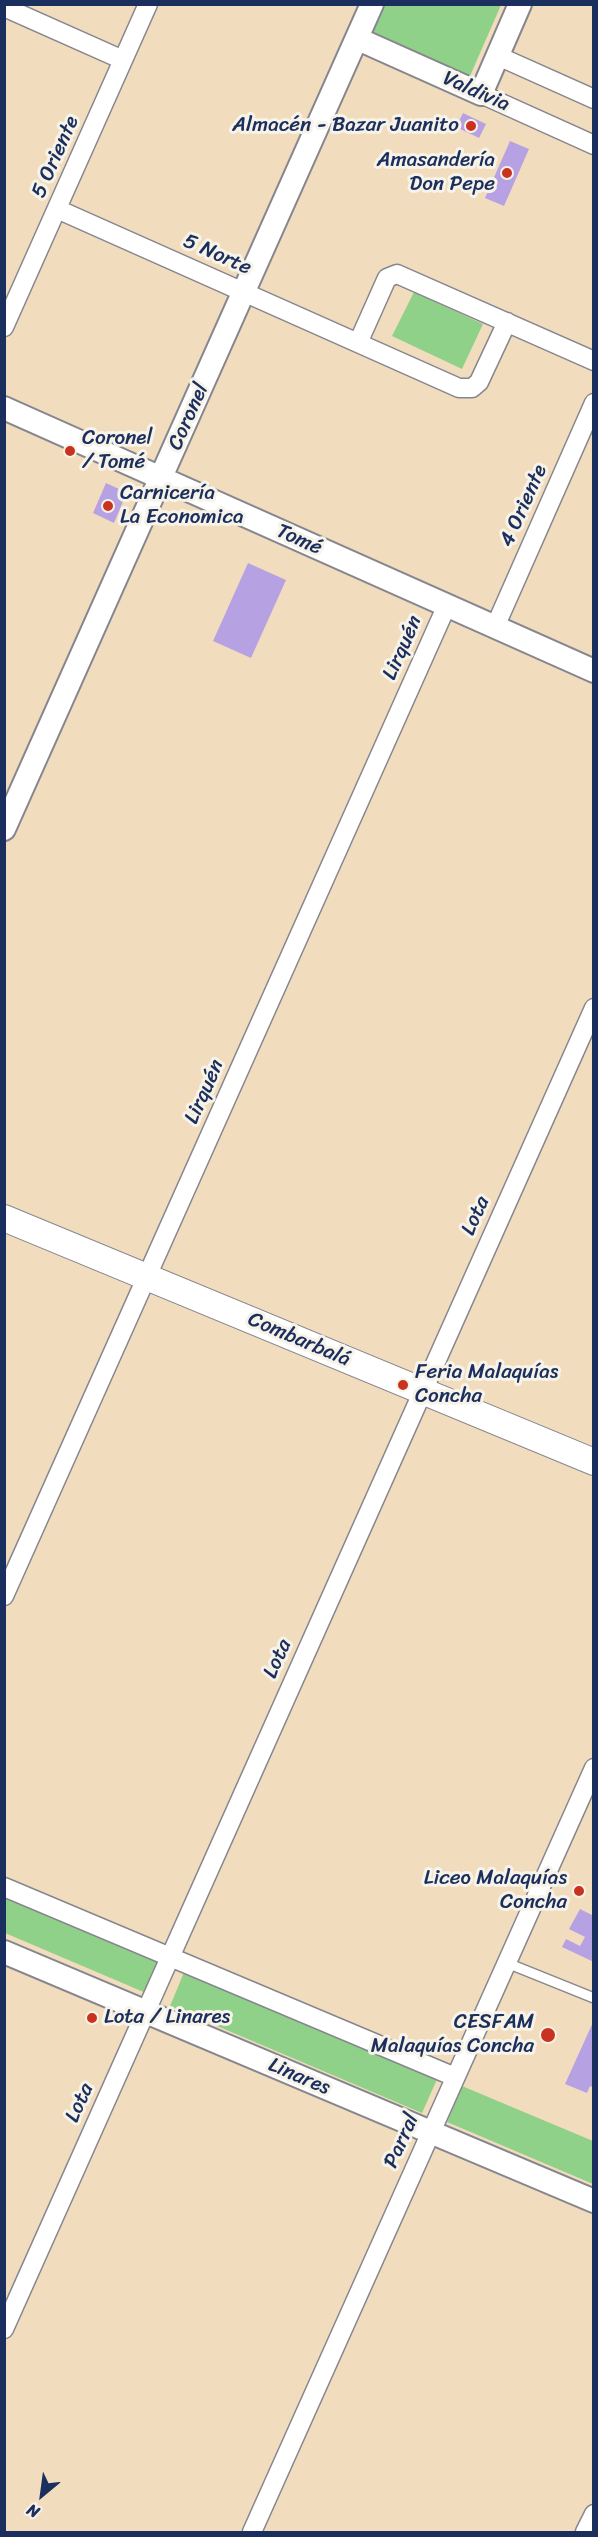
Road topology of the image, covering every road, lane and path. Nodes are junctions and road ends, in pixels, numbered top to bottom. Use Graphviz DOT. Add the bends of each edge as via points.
graph roads {
  1 [pos="148,4"];
  2 [pos="372,4"];
  3 [pos="520,4"];
  4 [pos="4,7"];
  5 [pos="358,39"];
  6 [pos="498,56"];
  7 [pos="123,60"];
  8 [pos="481,94"];
  9 [pos="594,99"];
  10 [pos="594,145"];
  11 [pos="57,209"];
  12 [pos="244,292"];
  13 [pos="507,322"];
  14 [pos="4,327"];
  15 [pos="358,343"];
  16 [pos="594,361"];
  17 [pos="594,403"];
  18 [pos="4,408"];
  19 [pos="162,478"];
  20 [pos="447,605"];
  21 [pos="495,627"];
  22 [pos="594,671"];
  23 [pos="4,829"];
  24 [pos="594,1008"];
  25 [pos="4,1218"];
  26 [pos="147,1277"];
  27 [pos="423,1391"];
  28 [pos="594,1462"];
  29 [pos="4,1596"];
  30 [pos="594,1768"];
  31 [pos="4,1887"];
  32 [pos="4,1952"];
  33 [pos="171,1957"];
  34 [pos="507,1963"];
  35 [pos="594,1998"];
  36 [pos="146,2012"];
  37 [pos="455,2077"];
  38 [pos="431,2132"];
  39 [pos="594,2201"];
  40 [pos="4,2329"];
  41 [pos="594,2514"];
  42 [pos="252,2532"];
  43 [pos="585,2532"];
  1 -- 7 [label="street, 5 Oriente"];
  2 -- 5 [label="street, Coronel"];
  3 -- 6 [label="street"];
  4 -- 7 [label="street"];
  5 -- 8 [label="street, Valdivia"];
  5 -- 12 [label="street, Coronel"];
  6 -- 8 [label="street"];
  6 -- 9 [label="street, Valdivia"];
  7 -- 11 [label="street, 5 Oriente"];
  8 -- 10 [label="street, Valdivia"];
  11 -- 12 [label="street, 5 Norte"];
  11 -- 14 [label="street, 5 Oriente"];
  12 -- 15 [label="street, 5 Norte"];
  12 -- 19 [label="street, Coronel"];
  13 -- 15 [label="street, 5 Norte" via="480,382 465,389"];
  13 -- 15 [label="street" via="397,274 384,283"];
  13 -- 16 [label="street"];
  17 -- 21 [label="street, 4 Oriente"];
  18 -- 19 [label="street, Tomé"];
  19 -- 20 [label="street, Tomé"];
  19 -- 23 [label="street, Coronel"];
  20 -- 21 [label="street, Tomé"];
  20 -- 26 [label="street, Lirquén"];
  21 -- 22 [label="street, Tomé"];
  24 -- 27 [label="street, Lota"];
  25 -- 26 [label="main road, Combarbalá"];
  26 -- 27 [label="main road, Combarbalá"];
  26 -- 29 [label="street, Lirquén"];
  27 -- 28 [label="main road, Combarbalá"];
  27 -- 33 [label="street, Lota"];
  30 -- 34 [label="street, Parral"];
  31 -- 33 [label="street"];
  32 -- 36 [label="street, Linares"];
  33 -- 36 [label="street, Lota"];
  33 -- 37 [label="street"];
  34 -- 35 [label="lane"];
  34 -- 37 [label="street, Parral"];
  36 -- 38 [label="street, Linares"];
  36 -- 40 [label="street, Lota"];
  37 -- 38 [label="street, Parral"];
  38 -- 39 [label="street, Linares"];
  38 -- 42 [label="street, Parral"];
  41 -- 43 [label="street"];
}
